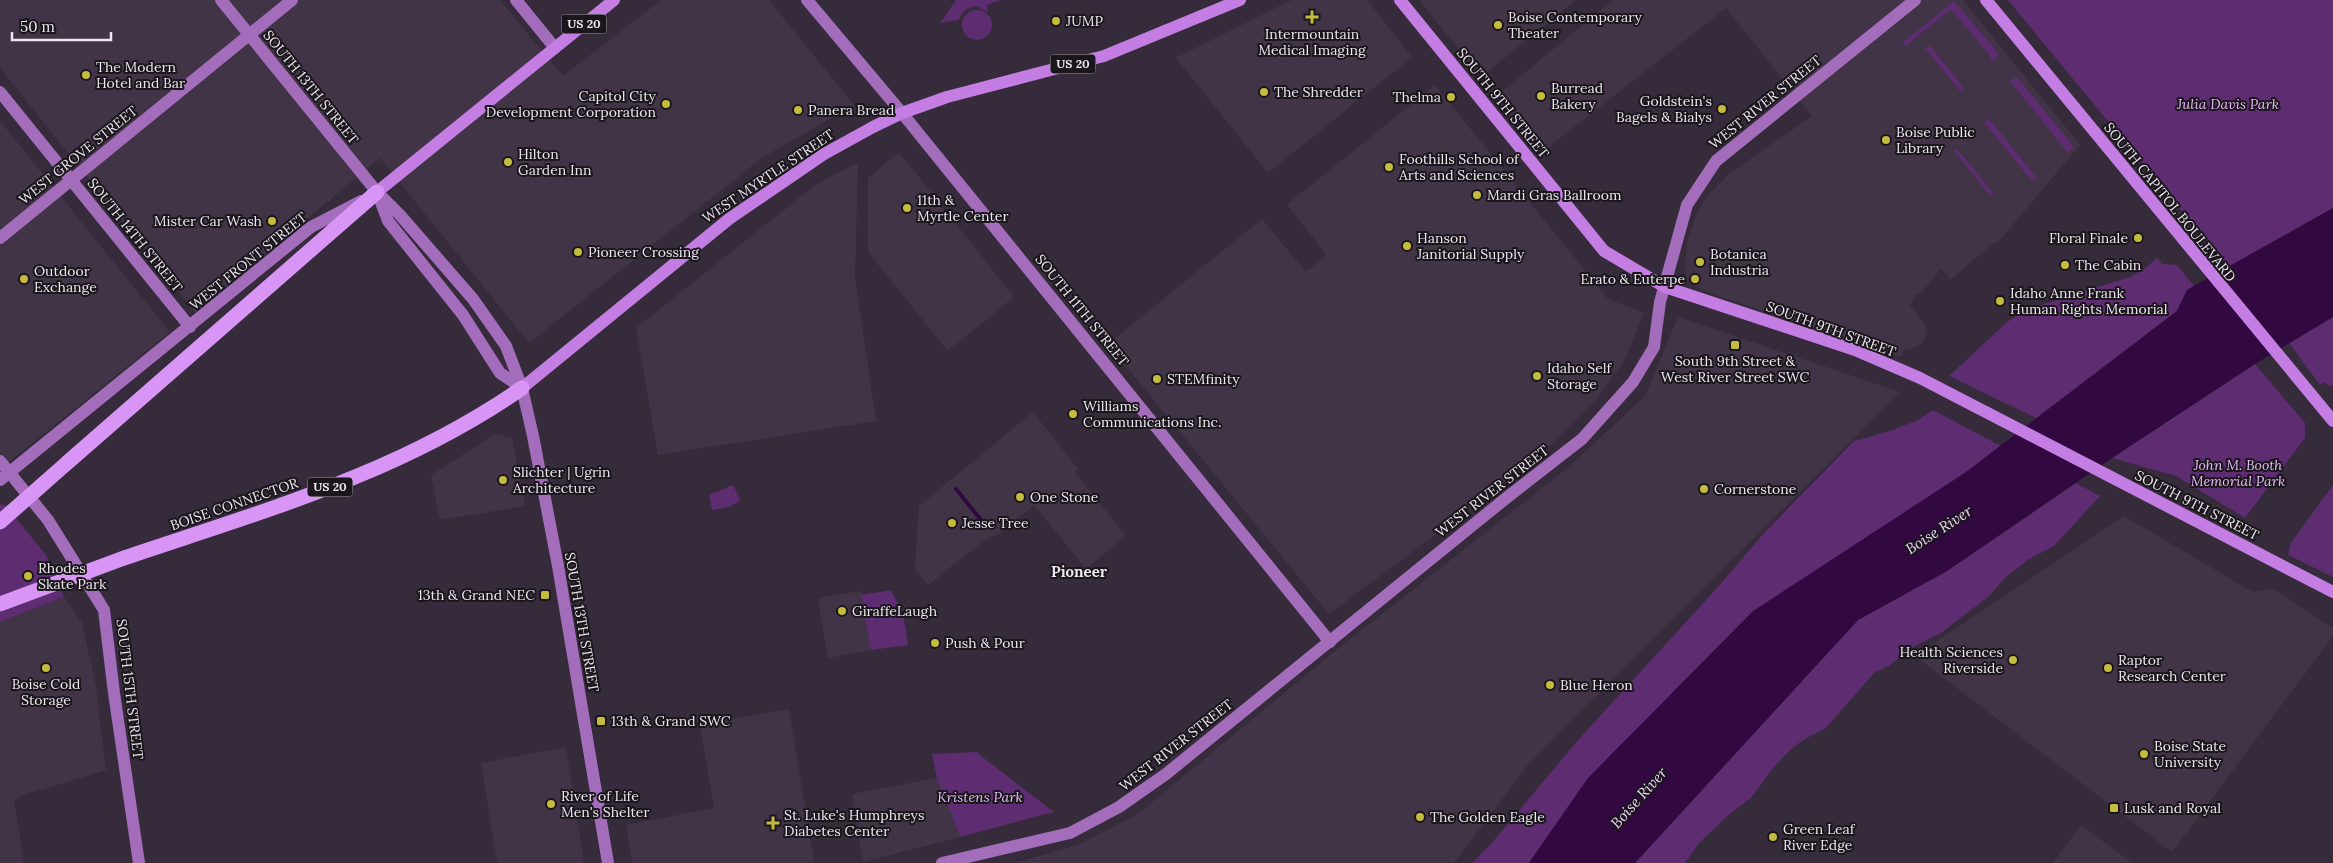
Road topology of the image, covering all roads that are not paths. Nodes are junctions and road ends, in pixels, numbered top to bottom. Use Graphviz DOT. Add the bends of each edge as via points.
graph roads {
  1 [pos="221,0"];
  2 [pos="292,0"];
  3 [pos="516,0"];
  4 [pos="614,0"];
  5 [pos="807,0"];
  6 [pos="1240,0"];
  7 [pos="1400,0"];
  8 [pos="1915,0"];
  9 [pos="1986,0"];
  10 [pos="249,35"];
  11 [pos="555,48"];
  12 [pos="0,92"];
  13 [pos="902,112"];
  14 [pos="72,180"];
  15 [pos="377,192"];
  16 [pos="0,238"];
  17 [pos="1665,287"];
  18 [pos="190,327"];
  19 [pos="522,388"];
  20 [pos="2333,421"];
  21 [pos="0,461"];
  22 [pos="5,476"];
  23 [pos="0,522"];
  24 [pos="2333,592"];
  25 [pos="0,604"];
  26 [pos="1330,642"];
  27 [pos="139,863"];
  28 [pos="608,863"];
  29 [pos="942,863"];
  1 -- 10 [label="street, SOUTH 13TH STREET"];
  2 -- 10 [label="street, WEST GROVE STREET"];
  3 -- 11 [label="street"];
  4 -- 11 [label="main road, WEST FRONT STREET / US 20"];
  5 -- 13 [label="street, SOUTH 11TH STREET"];
  6 -- 13 [label="main road, WEST MYRTLE STREET / US 20" via="1104,56"];
  7 -- 17 [label="main road, SOUTH 9TH STREET" via="1604,251"];
  8 -- 17 [label="street, WEST RIVER STREET" via="1716,161 1686,205"];
  9 -- 20 [label="main road, SOUTH CAPITOL BOULEVARD"];
  10 -- 14 [label="street, WEST GROVE STREET"];
  10 -- 15 [label="street, SOUTH 13TH STREET"];
  11 -- 15 [label="main road, WEST FRONT STREET / US 20"];
  12 -- 14 [label="street, SOUTH 14TH STREET"];
  13 -- 19 [label="main road, WEST MYRTLE STREET / US 20" via="824,154 729,219"];
  13 -- 26 [label="street, SOUTH 11TH STREET"];
  14 -- 16 [label="street, WEST GROVE STREET"];
  14 -- 18 [label="street, SOUTH 14TH STREET"];
  15 -- 18 [label="street, WEST FRONT STREET" via="311,227"];
  15 -- 19 [label="street, SOUTH 13TH STREET" via="473,299 506,346"];
  15 -- 19 [label="street, SOUTH 13TH STREET" via="388,222 464,315 500,373"];
  15 -- 23 [label="highway, US 20, bridge"];
  17 -- 24 [label="main road, SOUTH 9TH STREET" via="1855,350 1932,384"];
  17 -- 26 [label="street, WEST RIVER STREET" via="1654,348 1633,382 1582,440"];
  18 -- 22 [label="street, WEST FRONT STREET"];
  19 -- 25 [label="highway, BOISE CONNECTOR / US 20, bridge" via="467,424 412,454 359,477"];
  19 -- 28 [label="street, SOUTH 13TH STREET" via="564,599"];
  21 -- 22 [label="street, SOUTH 15TH STREET"];
  22 -- 27 [label="street, SOUTH 15TH STREET" via="48,520 104,610"];
  26 -- 29 [label="street, WEST RIVER STREET" via="1120,807 1070,833"];
}
